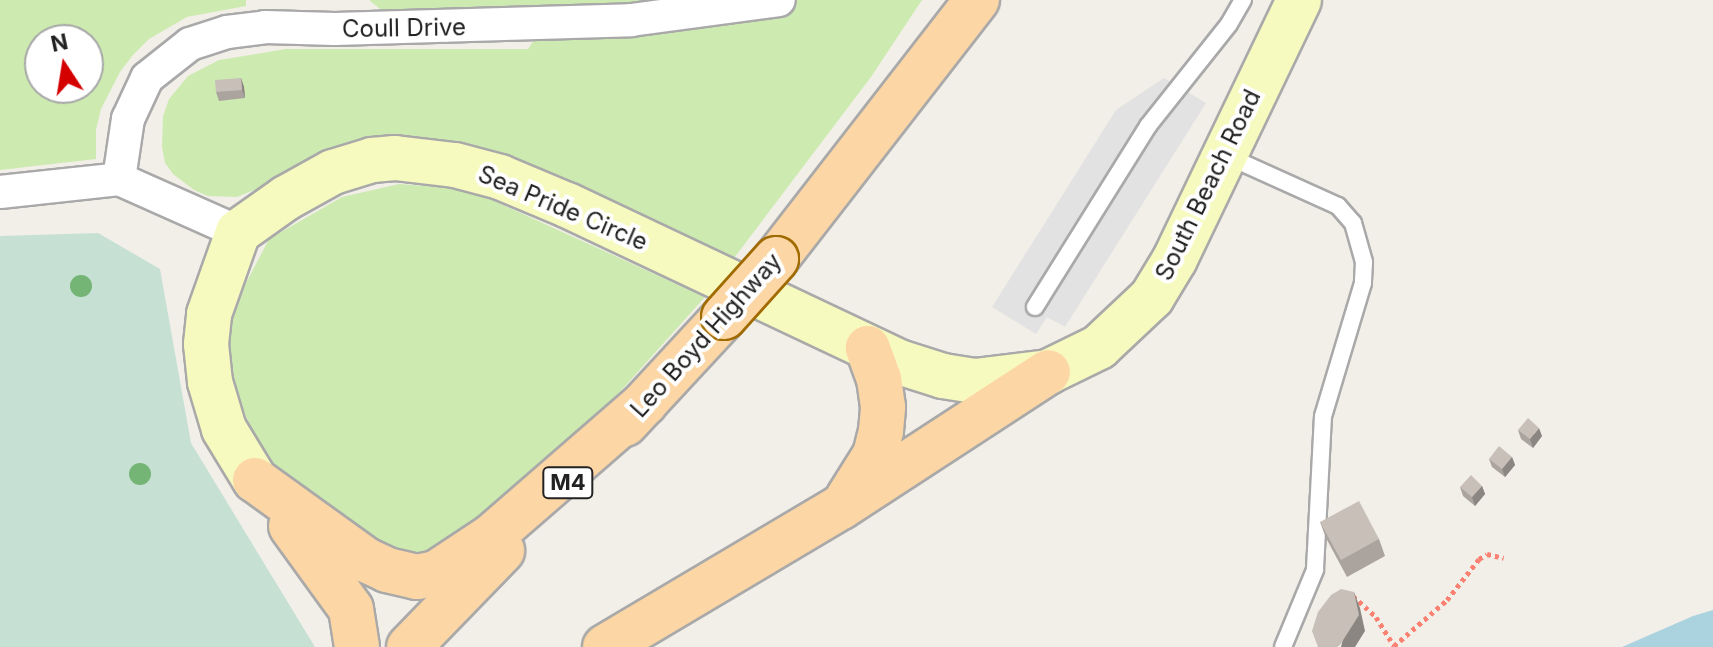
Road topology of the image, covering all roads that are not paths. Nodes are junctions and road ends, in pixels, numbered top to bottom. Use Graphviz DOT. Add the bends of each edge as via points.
graph roads {
  1 [pos="779,0"];
  2 [pos="977,0"];
  3 [pos="1243,0"];
  4 [pos="1299,0"];
  5 [pos="1223,155"];
  6 [pos="119,179"];
  7 [pos="0,192"];
  8 [pos="238,232"];
  9 [pos="1035,307"];
  10 [pos="868,348"];
  11 [pos="1048,372"];
  12 [pos="645,403"];
  13 [pos="255,480"];
  14 [pos="841,507"];
  15 [pos="357,647"];
  16 [pos="409,647"];
  17 [pos="605,647"];
  18 [pos="1283,647"];
  1 -- 6 [label="street, Coull Drive" via="631,20 227,32 190,44 147,78 128,119"];
  2 -- 12 [label="main road, Leo Boyd Highway / M4, bridge" via="776,259"];
  3 -- 9 [label="lane" via="1148,126"];
  4 -- 5 [label="street, South Beach Road"];
  5 -- 11 [label="street, South Beach Road" via="1152,297 1099,347"];
  5 -- 18 [label="lane" via="1338,206 1361,243 1363,283 1323,416 1317,553"];
  6 -- 7 [label="street"];
  6 -- 8 [label="street"];
  8 -- 10 [label="street, Sea Pride Circle" via="286,198 351,165 395,158 455,165 567,205"];
  8 -- 13 [label="street" via="209,314 206,344 224,429"];
  10 -- 11 [label="street, Sea Pride Circle" via="943,376 975,381"];
  10 -- 14 [label="main road" via="879,379 881,431 875,455"];
  11 -- 14 [label="main road"];
  12 -- 13 [label="main road" via="492,536 436,573 417,577 366,560"];
  12 -- 16 [label="main road, Leo Boyd Highway / M4"];
  13 -- 15 [label="main road" via="335,582 351,609"];
  14 -- 17 [label="main road"];
}
